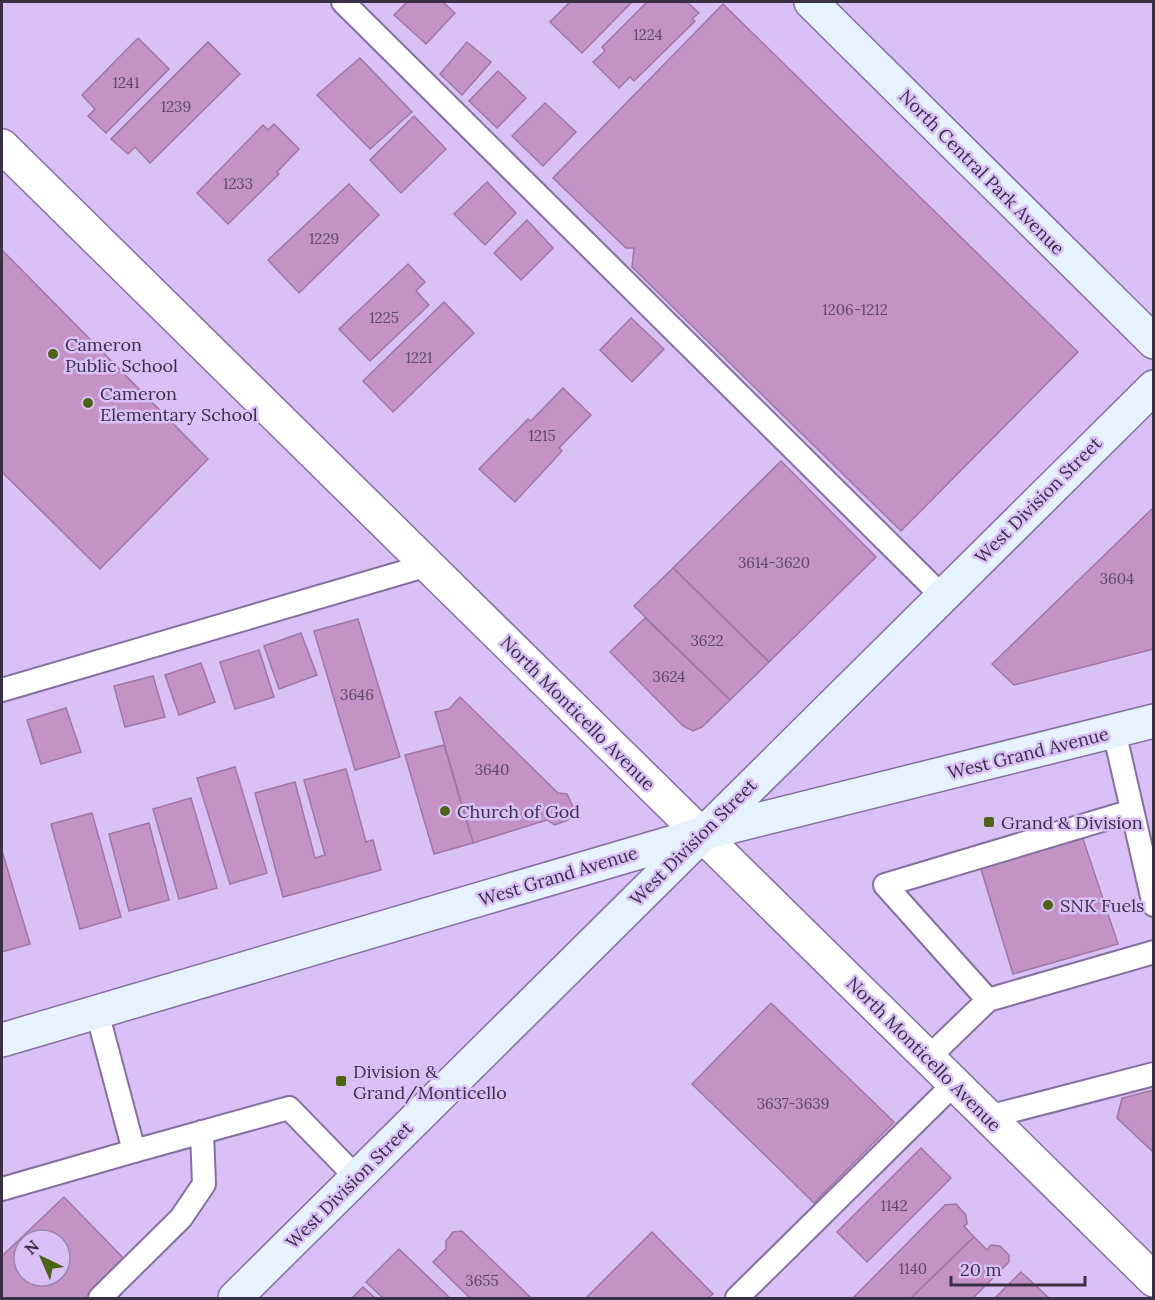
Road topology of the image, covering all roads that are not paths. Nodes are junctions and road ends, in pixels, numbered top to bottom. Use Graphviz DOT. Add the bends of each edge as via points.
graph roads {
  1 [pos="343,2"];
  2 [pos="811,2"];
  3 [pos="2,146"];
  4 [pos="1154,342"];
  5 [pos="1154,387"];
  6 [pos="428,565"];
  7 [pos="942,596"];
  8 [pos="2,690"];
  9 [pos="1154,721"];
  10 [pos="1114,731"];
  11 [pos="1132,811"];
  12 [pos="701,834"];
  13 [pos="1154,905"];
  14 [pos="1154,952"];
  15 [pos="988,1000"];
  16 [pos="97,1012"];
  17 [pos="2,1040"];
  18 [pos="928,1058"];
  19 [pos="1154,1074"];
  20 [pos="954,1084"];
  21 [pos="988,1117"];
  22 [pos="202,1132"];
  23 [pos="134,1151"];
  24 [pos="356,1177"];
  25 [pos="2,1189"];
  26 [pos="1154,1280"];
  27 [pos="100,1299"];
  28 [pos="235,1299"];
  29 [pos="737,1299"];
  1 -- 7 [label="lane"];
  2 -- 4 [label="main road, North Central Park Avenue"];
  3 -- 6 [label="street, North Monticello Avenue"];
  5 -- 7 [label="main road, West Division Street"];
  6 -- 8 [label="lane"];
  6 -- 12 [label="street, North Monticello Avenue"];
  7 -- 12 [label="main road, West Division Street"];
  9 -- 10 [label="main road, West Grand Avenue"];
  10 -- 11 [label="lane"];
  10 -- 12 [label="main road, West Grand Avenue"];
  11 -- 13 [label="lane"];
  11 -- 15 [label="lane" via="885,885"];
  12 -- 16 [label="main road, West Grand Avenue"];
  12 -- 18 [label="street, North Monticello Avenue"];
  12 -- 24 [label="main road, West Division Street"];
  14 -- 15 [label="lane"];
  15 -- 18 [label="lane"];
  16 -- 17 [label="main road, West Grand Avenue"];
  16 -- 23 [label="lane"];
  18 -- 20 [label="street, North Monticello Avenue"];
  19 -- 21 [label="lane"];
  20 -- 21 [label="street, North Monticello Avenue"];
  20 -- 29 [label="lane"];
  21 -- 26 [label="street, North Monticello Avenue"];
  22 -- 23 [label="lane"];
  22 -- 24 [label="lane" via="289,1108"];
  22 -- 27 [label="lane" via="204,1184 181,1218"];
  23 -- 25 [label="lane"];
  24 -- 28 [label="main road, West Division Street"];
}
